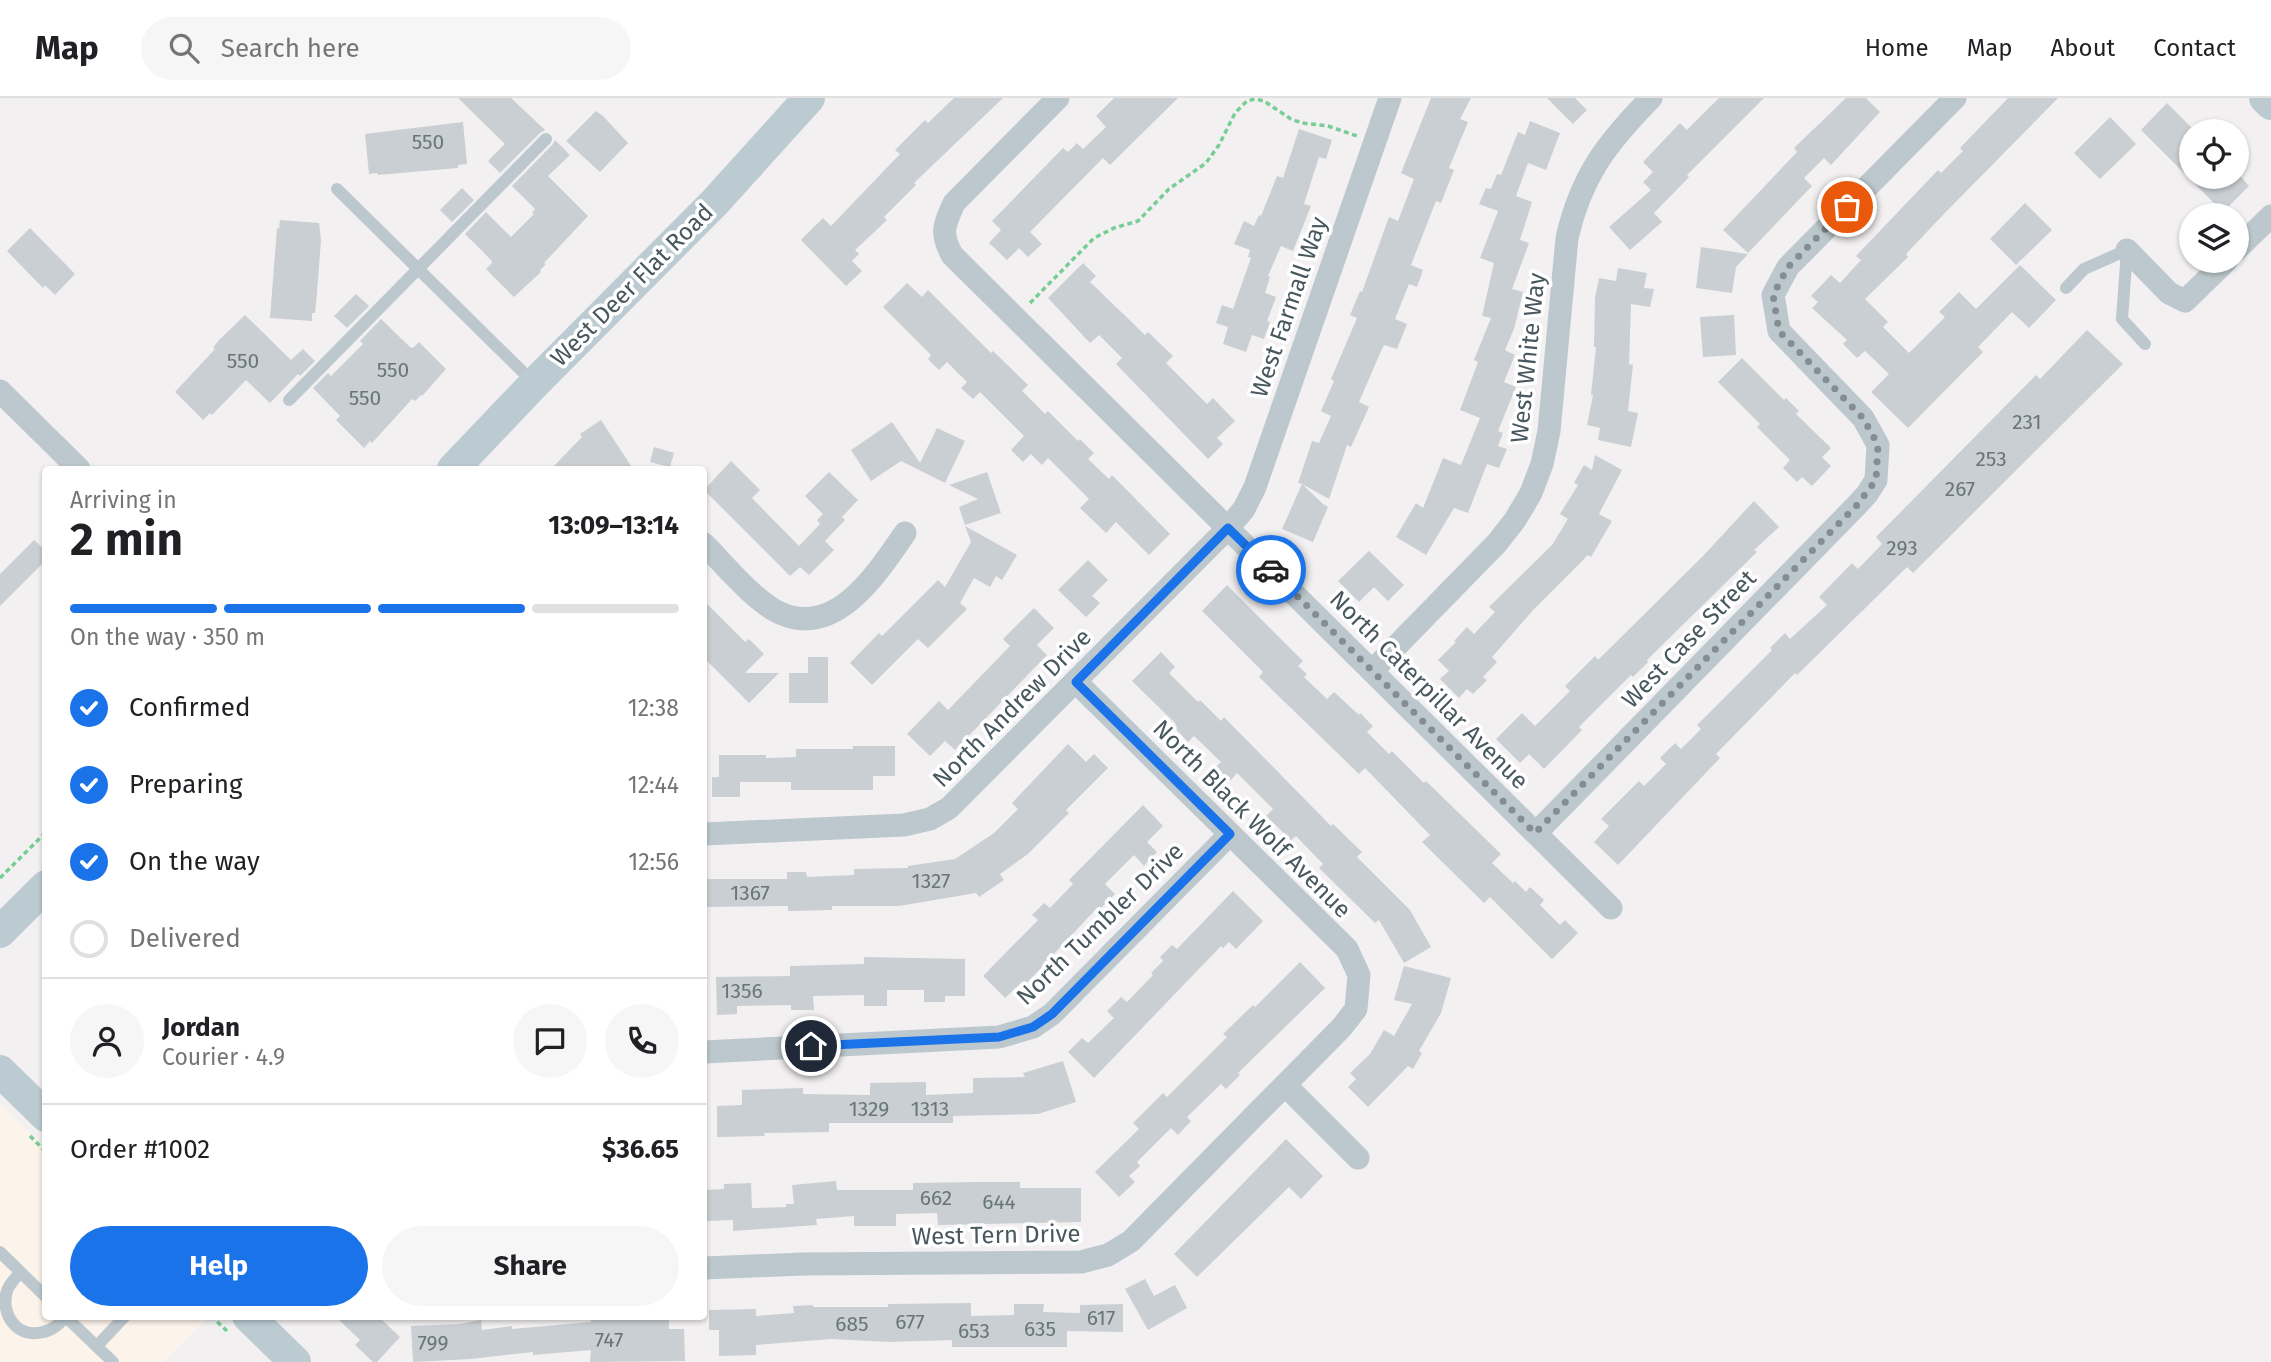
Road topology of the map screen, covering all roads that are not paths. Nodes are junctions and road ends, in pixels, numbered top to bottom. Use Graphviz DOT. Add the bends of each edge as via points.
graph roads {
  1 [pos="1058,98"];
  2 [pos="1390,98"];
  3 [pos="1650,98"];
  4 [pos="1955,98"];
  5 [pos="2265,98"];
  6 [pos="806,99"];
  7 [pos="2271,104"];
  8 [pos="546,139"];
  9 [pos="337,189"];
  10 [pos="2271,216"];
  11 [pos="2249,237"];
  12 [pos="2127,250"];
  13 [pos="419,269"];
  14 [pos="2214,273"];
  15 [pos="2066,288"];
  16 [pos="2145,345"];
  17 [pos="535,383"];
  18 [pos="0,391"];
  19 [pos="289,400"];
  20 [pos="76,466"];
  21 [pos="456,466"];
  22 [pos="1228,528"];
  23 [pos="905,533"];
  24 [pos="707,547"];
  25 [pos="1372,671"];
  26 [pos="1076,682"];
  27 [pos="1535,833"];
  28 [pos="707,834"];
  29 [pos="1230,834"];
  30 [pos="42,890"];
  31 [pos="1612,908"];
  32 [pos="0,932"];
  33 [pos="1356,1009"];
  34 [pos="707,1052"];
  35 [pos="0,1071"];
  36 [pos="1284,1086"];
  37 [pos="42,1112"];
  38 [pos="1358,1158"];
  39 [pos="0,1252"];
  40 [pos="707,1268"];
  41 [pos="20,1272"];
  42 [pos="42,1293"];
  43 [pos="62,1320"];
  44 [pos="69,1320"];
  45 [pos="121,1320"];
  46 [pos="252,1320"];
  47 [pos="97,1346"];
  48 [pos="113,1362"];
  49 [pos="295,1362"];
  1 -- 22 [label="street, North Caterpillar Avenue" via="954,203 944,225 945,241 952,255"];
  2 -- 22 [label="street, West Farmall Way" via="1255,487"];
  3 -- 25 [label="street, West White Way" via="1600,156 1572,216 1549,431 1531,493 1497,543"];
  4 -- 27 [label="street, West Case Street" via="1788,267 1773,295 1779,331 1863,418 1878,445 1876,480 1857,505"];
  5 -- 7 [label="main road"];
  6 -- 17 [label="main road, West Deer Flat Road" via="715,202"];
  8 -- 13 [label="lane"];
  9 -- 13 [label="lane"];
  10 -- 11 [label="street"];
  12 -- 14 [label="street" via="2169,293 2185,301"];
  12 -- 15 [label="lane" via="2084,269"];
  12 -- 16 [label="lane" via="2122,319"];
  13 -- 17 [label="lane"];
  13 -- 19 [label="lane"];
  17 -- 21 [label="main road, West Deer Flat Road"];
  18 -- 20 [label="street"];
  22 -- 25 [label="street, North Caterpillar Avenue"];
  22 -- 26 [label="street, North Andrew Drive"];
  23 -- 24 [label="street" via="877,574 847,604 826,616 800,618 781,614 764,603"];
  25 -- 27 [label="street, North Caterpillar Avenue"];
  26 -- 28 [label="street, North Andrew Drive" via="949,808 930,819 904,825"];
  26 -- 29 [label="street, North Black Wolf Avenue"];
  27 -- 31 [label="street, North Caterpillar Avenue"];
  29 -- 33 [label="street, North Black Wolf Avenue" via="1347,949 1359,975"];
  29 -- 34 [label="street, North Tumbler Drive" via="1052,1014 1033,1027 999,1037"];
  30 -- 32 [label="main road"];
  33 -- 36 [label="street, West Tern Drive"];
  35 -- 37 [label="main road"];
  36 -- 38 [label="street"];
  36 -- 40 [label="street, West Tern Drive" via="1131,1241 1108,1255 1081,1262"];
  39 -- 41 [label="lane"];
  41 -- 42 [label="lane"];
  41 -- 43 [label="lane" via="8,1288 9,1321 20,1330 39,1334"];
  44 -- 47 [label="lane"];
  45 -- 47 [label="lane"];
  46 -- 49 [label="main road"];
  47 -- 48 [label="lane"];
}
